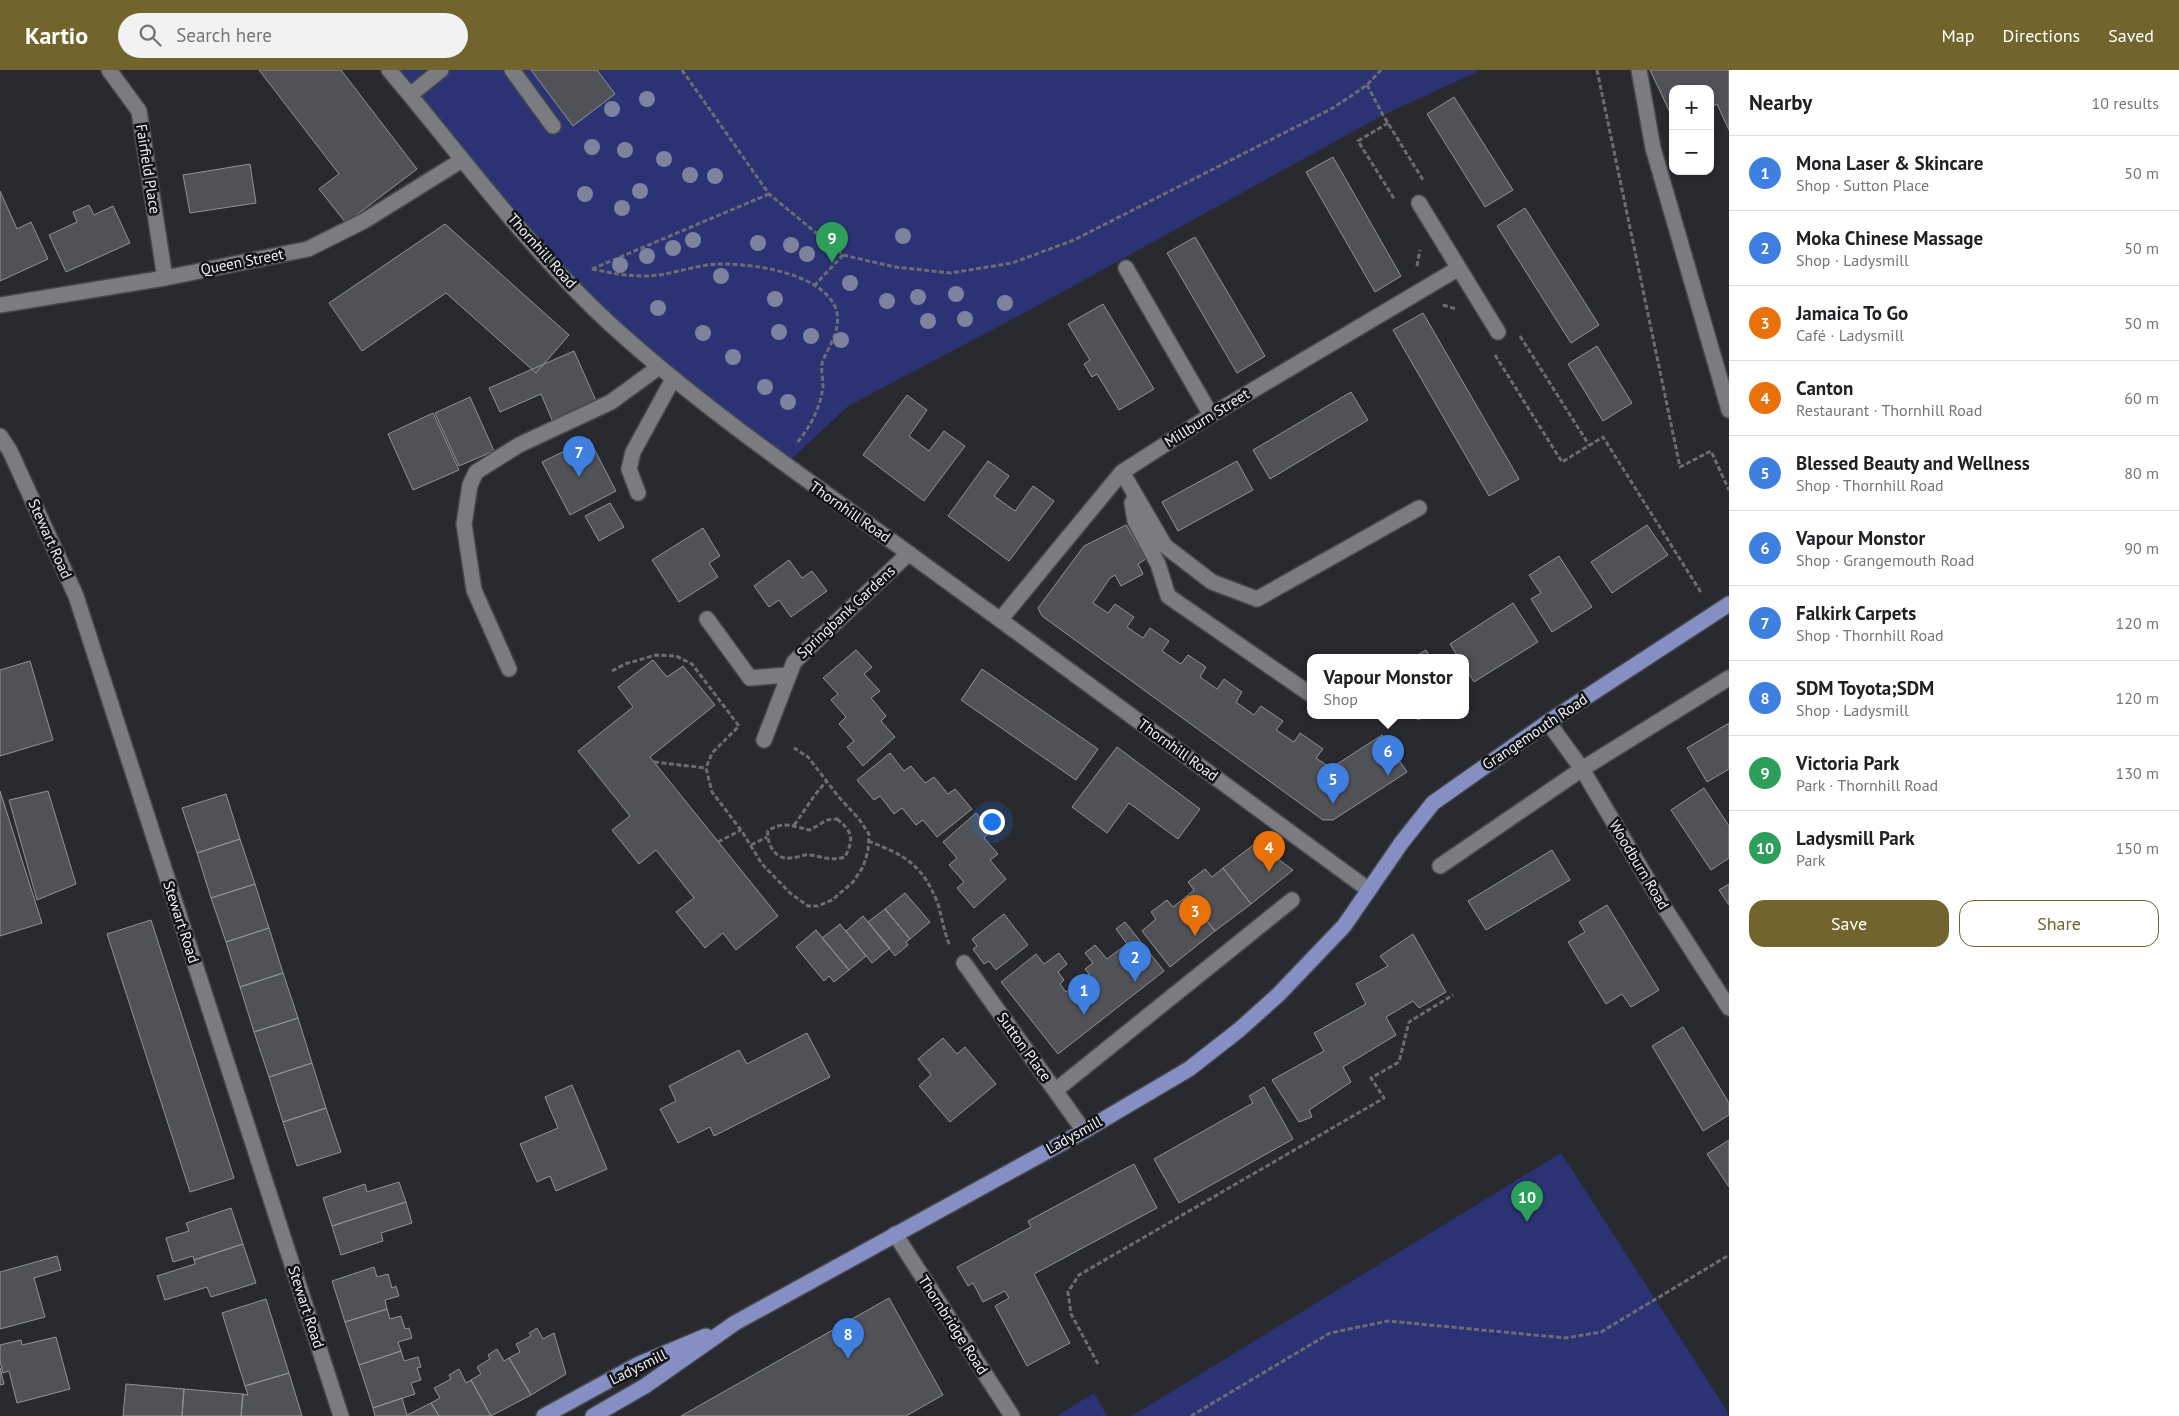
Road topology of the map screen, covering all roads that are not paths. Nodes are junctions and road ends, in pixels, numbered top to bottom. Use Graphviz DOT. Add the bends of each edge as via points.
graph roads {
  1 [pos="109,70"];
  2 [pos="389,70"];
  3 [pos="441,70"];
  4 [pos="512,70"];
  5 [pos="1639,70"];
  6 [pos="410,95"];
  7 [pos="552,126"];
  8 [pos="462,160"];
  9 [pos="1418,202"];
  10 [pos="1126,268"];
  11 [pos="1459,268"];
  12 [pos="165,278"];
  13 [pos="0,305"];
  14 [pos="1498,332"];
  15 [pos="659,367"];
  16 [pos="672,379"];
  17 [pos="1729,410"];
  18 [pos="1211,415"];
  19 [pos="0,436"];
  20 [pos="1122,472"];
  21 [pos="638,493"];
  22 [pos="1136,496"];
  23 [pos="1419,508"];
  24 [pos="908,553"];
  25 [pos="1729,604"];
  26 [pos="707,619"];
  27 [pos="1000,620"];
  28 [pos="509,668"];
  29 [pos="788,674"];
  30 [pos="1729,678"];
  31 [pos="1307,692"];
  32 [pos="1548,722"];
  33 [pos="764,740"];
  34 [pos="1582,769"];
  35 [pos="1440,866"];
  36 [pos="1369,890"];
  37 [pos="1292,900"];
  38 [pos="964,963"];
  39 [pos="1729,1008"];
  40 [pos="1056,1090"];
  41 [pos="1084,1131"];
  42 [pos="895,1234"];
  43 [pos="735,1323"];
  44 [pos="342,1416"];
  45 [pos="544,1416"];
  46 [pos="593,1416"];
  47 [pos="1012,1416"];
  1 -- 12 [label="street, Fairfield Place" via="138,111"];
  2 -- 6 [label="street, Thornhill Road"];
  3 -- 6 [label="street"];
  4 -- 7 [label="street"];
  5 -- 17 [label="street" via="1653,148"];
  6 -- 8 [label="street, Thornhill Road"];
  8 -- 12 [label="street, Queen Street" via="364,221 308,249"];
  8 -- 15 [label="street, Thornhill Road" via="569,283"];
  9 -- 11 [label="street"];
  10 -- 18 [label="street"];
  11 -- 14 [label="street"];
  11 -- 18 [label="street, Millburn Street"];
  12 -- 13 [label="street, Queen Street"];
  15 -- 16 [label="street, Thornhill Road"];
  15 -- 28 [label="street" via="611,402 501,455 476,472 470,485 464,524 474,590"];
  16 -- 21 [label="street" via="633,452 629,469"];
  16 -- 24 [label="street, Thornhill Road" via="779,461"];
  18 -- 20 [label="street, Millburn Street"];
  19 -- 44 [label="street, Stewart Road" via="10,451 76,596"];
  20 -- 22 [label="street"];
  20 -- 27 [label="street, Millburn Street"];
  22 -- 23 [label="street" via="1165,546 1212,582 1257,599"];
  22 -- 31 [label="street" via="1132,503 1134,521 1158,564 1168,596"];
  24 -- 27 [label="street, Thornhill Road"];
  24 -- 29 [label="street, Springbank Gardens" via="794,662"];
  25 -- 32 [label="main road, Grangemouth Road"];
  26 -- 29 [label="street, Springbank Gardens" via="750,678"];
  27 -- 36 [label="street, Thornhill Road"];
  29 -- 33 [label="street, Springbank Gardens"];
  30 -- 34 [label="street"];
  32 -- 34 [label="street, Woodburn Road"];
  32 -- 36 [label="main road, Grangemouth Road" via="1433,804"];
  34 -- 35 [label="street"];
  34 -- 39 [label="street, Woodburn Road"];
  36 -- 41 [label="main road, Ladysmill" via="1344,926 1278,995 1239,1030 1189,1069"];
  37 -- 40 [label="street"];
  38 -- 40 [label="street, Sutton Place"];
  40 -- 41 [label="street, Sutton Place"];
  41 -- 42 [label="main road, Ladysmill"];
  42 -- 43 [label="main road, Ladysmill"];
  42 -- 47 [label="street, Thornbridge Road"];
  43 -- 45 [label="main road, Ladysmill" via="637,1365"];
  43 -- 46 [label="main road, Ladysmill" via="645,1386"];
}
